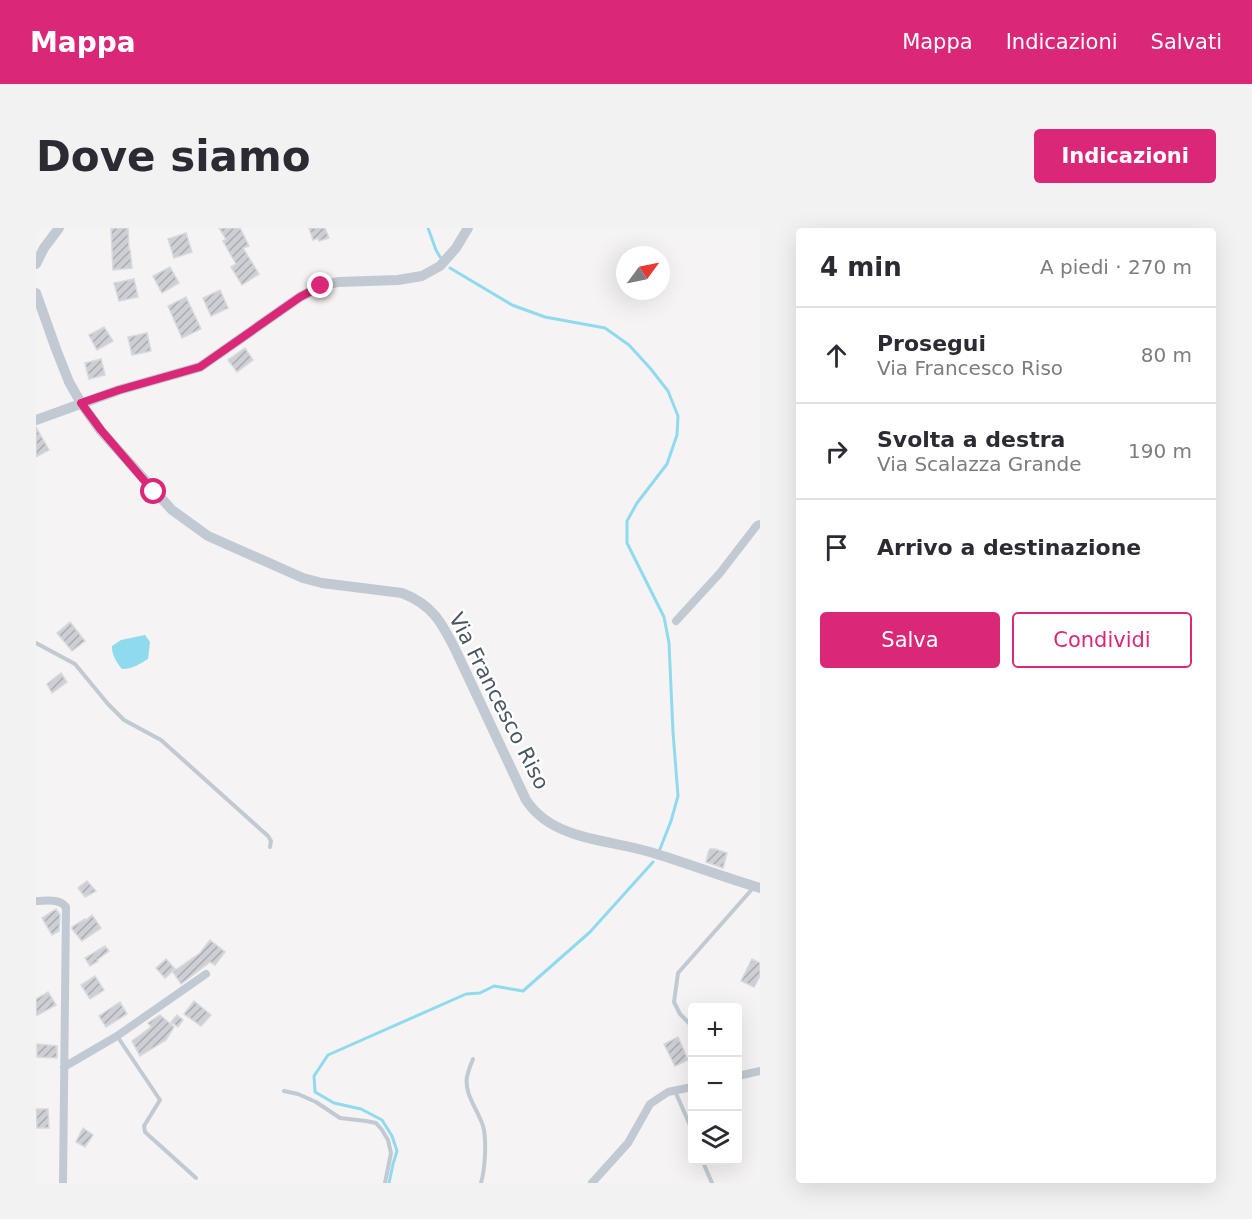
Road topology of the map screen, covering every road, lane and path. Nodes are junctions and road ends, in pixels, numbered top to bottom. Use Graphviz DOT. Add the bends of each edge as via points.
graph roads {
  1 [pos="59,228"];
  2 [pos="468,228"];
  3 [pos="36,264"];
  4 [pos="36,292"];
  5 [pos="81,403"];
  6 [pos="36,420"];
  7 [pos="760,524"];
  8 [pos="676,621"];
  9 [pos="36,643"];
  10 [pos="270,847"];
  11 [pos="758,887"];
  12 [pos="36,901"];
  13 [pos="206,974"];
  14 [pos="688,1021"];
  15 [pos="117,1036"];
  16 [pos="473,1059"];
  17 [pos="64,1067"];
  18 [pos="760,1071"];
  19 [pos="742,1075"];
  20 [pos="688,1088"];
  21 [pos="284,1090"];
  22 [pos="674,1091"];
  23 [pos="688,1120"];
  24 [pos="704,1165"];
  25 [pos="196,1178"];
  26 [pos="63,1183"];
  27 [pos="385,1183"];
  28 [pos="481,1183"];
  29 [pos="592,1183"];
  30 [pos="712,1183"];
  1 -- 3 [label="street"];
  2 -- 5 [label="street" via="440,266 422,276 321,286 200,367"];
  4 -- 5 [label="street, Via Francesco Riso" via="69,382"];
  5 -- 6 [label="street"];
  5 -- 11 [label="street, Via Francesco Riso" via="160,498 208,536 303,578 402,593 436,615 526,800 547,821 570,833 649,852"];
  7 -- 8 [label="street"];
  9 -- 10 [label="lane" via="75,664 124,720 161,740 268,836"];
  11 -- 14 [label="lane" via="678,973 674,1002"];
  12 -- 17 [label="street" via="59,901 66,907"];
  13 -- 15 [label="street"];
  15 -- 17 [label="street"];
  15 -- 25 [label="lane" via="160,1100 144,1126 145,1132"];
  16 -- 28 [label="lane" via="467,1089 484,1127"];
  17 -- 26 [label="street"];
  18 -- 19 [label="street"];
  20 -- 22 [label="street"];
  21 -- 27 [label="lane" via="316,1102 340,1118 376,1123 388,1140 391,1153"];
  22 -- 23 [label="lane"];
  22 -- 29 [label="street" via="650,1104 628,1143"];
  24 -- 30 [label="lane"];
}
